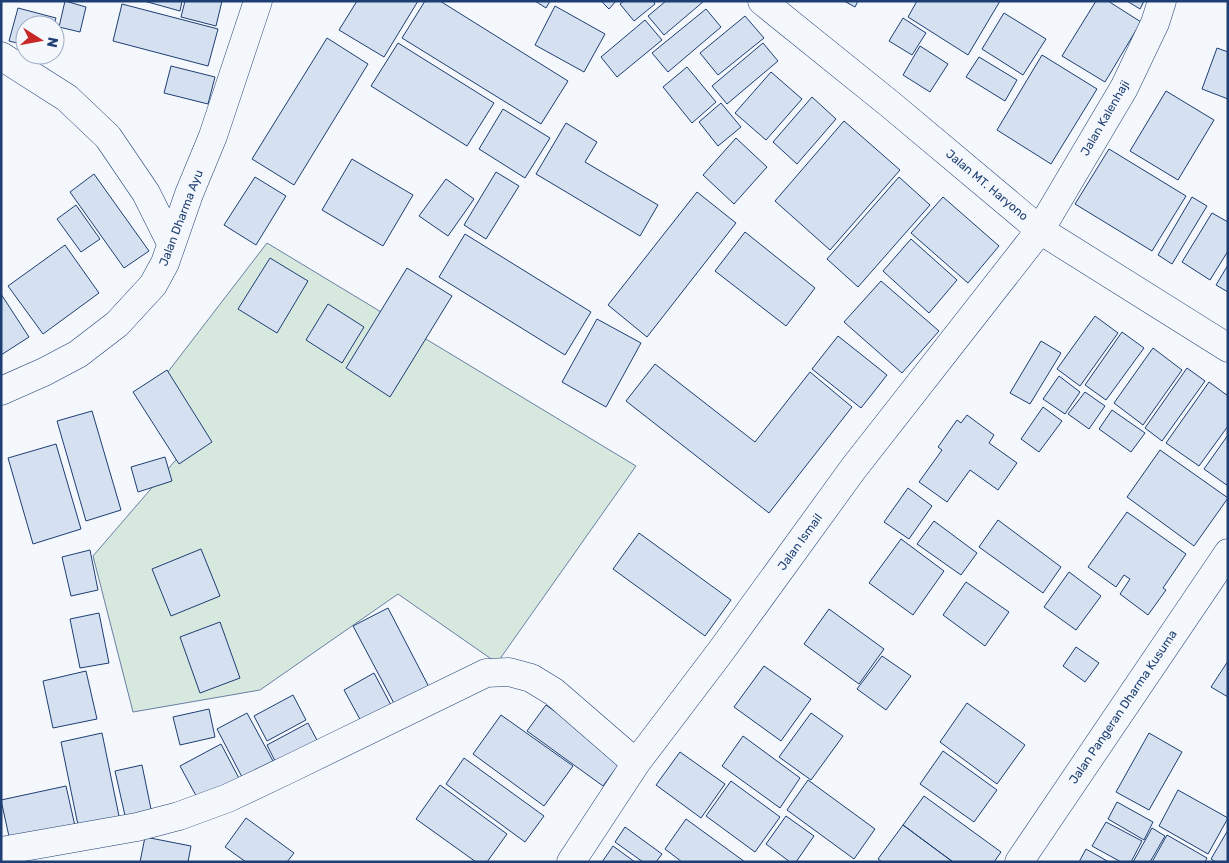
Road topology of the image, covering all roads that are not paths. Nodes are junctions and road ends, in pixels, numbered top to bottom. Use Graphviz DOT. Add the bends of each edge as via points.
graph roads {
  1 [pos="258,1"];
  2 [pos="762,1"];
  3 [pos="1162,1"];
  4 [pos="1,56"];
  5 [pos="1040,230"];
  6 [pos="171,243"];
  7 [pos="1228,348"];
  8 [pos="1,391"];
  9 [pos="1228,553"];
  10 [pos="636,763"];
  11 [pos="1,851"];
  12 [pos="571,862"];
  13 [pos="1019,862"];
  1 -- 6 [label="street, Jalan Dharma Ayu" via="213,136"];
  2 -- 5 [label="street, Jalan MT. Haryono"];
  3 -- 5 [label="street, Jalan Kalenhaji" via="1124,88"];
  4 -- 6 [label="street" via="67,98 108,137 146,194"];
  5 -- 7 [label="street, Jalan MT. Haryono"];
  5 -- 10 [label="street, Jalan Ismail" via="853,469"];
  6 -- 8 [label="street, Jalan Dharma Ayu" via="153,285 117,324 78,354"];
  9 -- 13 [label="street, Jalan Pangeran Dharma Kusuma"];
  10 -- 11 [label="street" via="554,692 532,678 509,672 486,673 228,798 179,816 137,827"];
  10 -- 12 [label="street, Jalan Ismail"];
}
